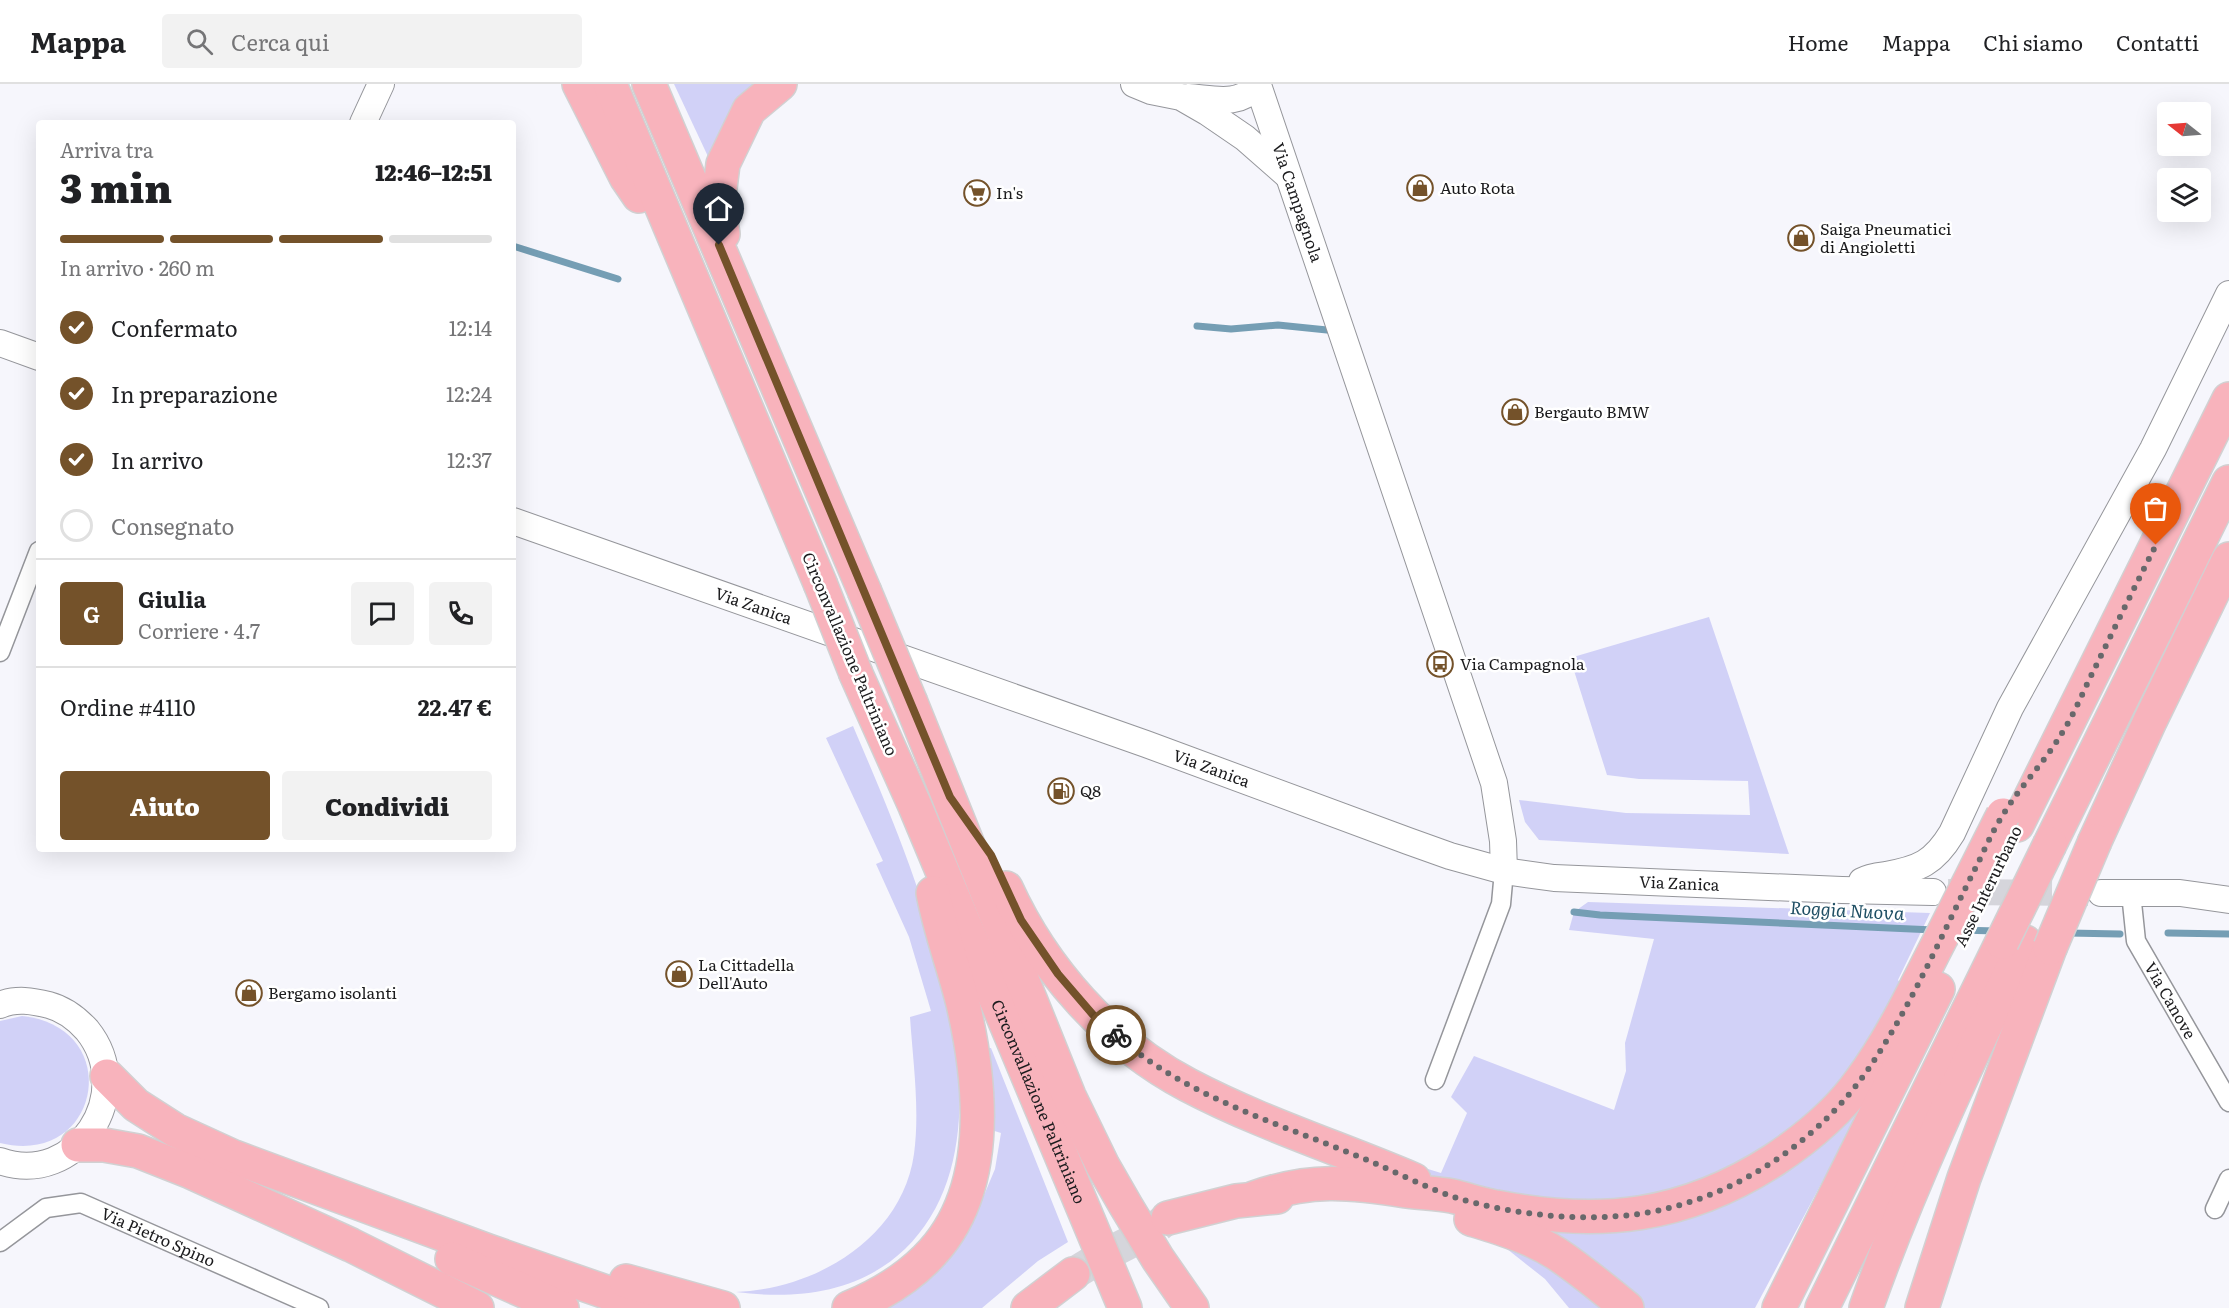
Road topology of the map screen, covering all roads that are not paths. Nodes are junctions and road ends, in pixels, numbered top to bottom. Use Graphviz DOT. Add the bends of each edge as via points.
graph roads {
  1 [pos="381,84"];
  2 [pos="579,84"];
  3 [pos="610,84"];
  4 [pos="649,84"];
  5 [pos="780,84"];
  6 [pos="1134,84"];
  7 [pos="1258,84"];
  8 [pos="1181,97"];
  9 [pos="364,120"];
  10 [pos="1287,176"];
  11 [pos="685,261"];
  12 [pos="728,265"];
  13 [pos="2229,294"];
  14 [pos="0,343"];
  15 [pos="36,353"];
  16 [pos="2229,399"];
  17 [pos="2229,482"];
  18 [pos="516,522"];
  19 [pos="2229,526"];
  20 [pos="36,559"];
  21 [pos="2229,559"];
  22 [pos="0,652"];
  23 [pos="950,797"];
  24 [pos="915,806"];
  25 [pos="2072,844"];
  26 [pos="1504,871"];
  27 [pos="2229,886"];
  28 [pos="1842,890"];
  29 [pos="1933,892"];
  30 [pos="2101,893"];
  31 [pos="2131,893"];
  32 [pos="2180,893"];
  33 [pos="2229,900"];
  34 [pos="1952,938"];
  35 [pos="2026,944"];
  36 [pos="0,1005"];
  37 [pos="107,1076"];
  38 [pos="1435,1080"];
  39 [pos="2229,1102"];
  40 [pos="78,1145"];
  41 [pos="234,1157"];
  42 [pos="8,1166"];
  43 [pos="1920,1172"];
  44 [pos="2229,1179"];
  45 [pos="1452,1196"];
  46 [pos="1254,1198"];
  47 [pos="1126,1206"];
  48 [pos="2215,1209"];
  49 [pos="1167,1218"];
  50 [pos="1089,1225"];
  51 [pos="0,1242"];
  52 [pos="351,1245"];
  53 [pos="488,1251"];
  54 [pos="1073,1274"];
  55 [pos="319,1308"];
  56 [pos="477,1308"];
  57 [pos="513,1308"];
  58 [pos="562,1308"];
  59 [pos="652,1308"];
  60 [pos="723,1308"];
  61 [pos="849,1308"];
  62 [pos="1028,1308"];
  63 [pos="1111,1308"];
  64 [pos="1125,1308"];
  65 [pos="1192,1308"];
  66 [pos="1215,1308"];
  67 [pos="1627,1308"];
  68 [pos="1779,1308"];
  69 [pos="1822,1308"];
  70 [pos="1866,1308"];
  71 [pos="1878,1308"];
  72 [pos="1922,1308"];
  1 -- 9 [label="main road"];
  2 -- 11 [label="highway" via="626,177"];
  3 -- 11 [label="highway, Circonvallazione Paltriniano"];
  4 -- 12 [label="highway, Circonvallazione Paltriniano"];
  5 -- 12 [label="highway" via="749,110 723,164 718,204"];
  6 -- 8 [label="main road"];
  7 -- 8 [label="main road" via="1241,99"];
  7 -- 10 [label="main road, Via Campagnola"];
  8 -- 10 [label="main road" via="1245,138"];
  10 -- 26 [label="main road, Via Campagnola" via="1494,783"];
  11 -- 24 [label="highway, Circonvallazione Paltriniano, bridge" via="856,674"];
  12 -- 23 [label="highway, Circonvallazione Paltriniano, bridge"];
  13 -- 28 [label="main road" via="2153,449 2010,708 1943,848 1921,866 1867,878"];
  14 -- 15 [label="main road"];
  16 -- 34 [label="highway, Asse Interurbano" via="2062,733 2010,820"];
  17 -- 25 [label="highway"];
  18 -- 26 [label="main road, Via Zanica" via="1135,740 1408,842"];
  19 -- 25 [label="highway"];
  20 -- 22 [label="street"];
  21 -- 25 [label="highway" via="2150,721"];
  23 -- 45 [label="highway" via="991,855 1021,920 1058,974 1095,1017 1128,1046 1186,1084 1227,1104"];
  23 -- 47 [label="highway, Circonvallazione Paltriniano" via="1069,1096"];
  24 -- 50 [label="highway, Circonvallazione Paltriniano"];
  24 -- 61 [label="highway" via="974,1060 978,1124 973,1165 963,1201 946,1234 927,1258 878,1296"];
  25 -- 35 [label="highway"];
  26 -- 28 [label="main road, Via Zanica" via="1554,878"];
  26 -- 38 [label="street" via="1501,904"];
  27 -- 32 [label="street"];
  28 -- 29 [label="main road, Via Zanica"];
  30 -- 31 [label="main road"];
  31 -- 32 [label="main road"];
  31 -- 39 [label="street, Via Canove" via="2136,941"];
  32 -- 33 [label="main road"];
  34 -- 45 [label="highway" via="1841,1105 1792,1148 1734,1183 1668,1209 1592,1218 1495,1207"];
  34 -- 68 [label="highway, Asse Interurbano"];
  35 -- 43 [label="highway"];
  35 -- 69 [label="highway"];
  35 -- 72 [label="highway" via="1964,1178"];
  36 -- 37 [label="main road" via="33,1000 58,1007 80,1021 96,1041"];
  37 -- 40 [label="main road" via="102,1112"];
  37 -- 41 [label="highway" via="136,1105 174,1130"];
  40 -- 42 [label="main road" via="43,1163"];
  40 -- 52 [label="highway" via="138,1151"];
  41 -- 53 [label="highway"];
  41 -- 58 [label="highway" via="351,1215"];
  43 -- 70 [label="highway" via="1885,1252"];
  43 -- 71 [label="highway"];
  44 -- 48 [label="street"];
  45 -- 46 [label="highway" via="1347,1183 1305,1184"];
  46 -- 49 [label="highway"];
  46 -- 67 [label="highway" via="1403,1203 1467,1217 1555,1253"];
  47 -- 65 [label="highway"];
  47 -- 66 [label="highway"];
  50 -- 63 [label="highway"];
  50 -- 64 [label="highway"];
  51 -- 55 [label="street, Via Pietro Spino" via="46,1208 81,1203"];
  52 -- 56 [label="highway"];
  52 -- 57 [label="highway"];
  53 -- 59 [label="highway"];
  53 -- 60 [label="highway" via="554,1260"];
  54 -- 62 [label="highway"];
}
